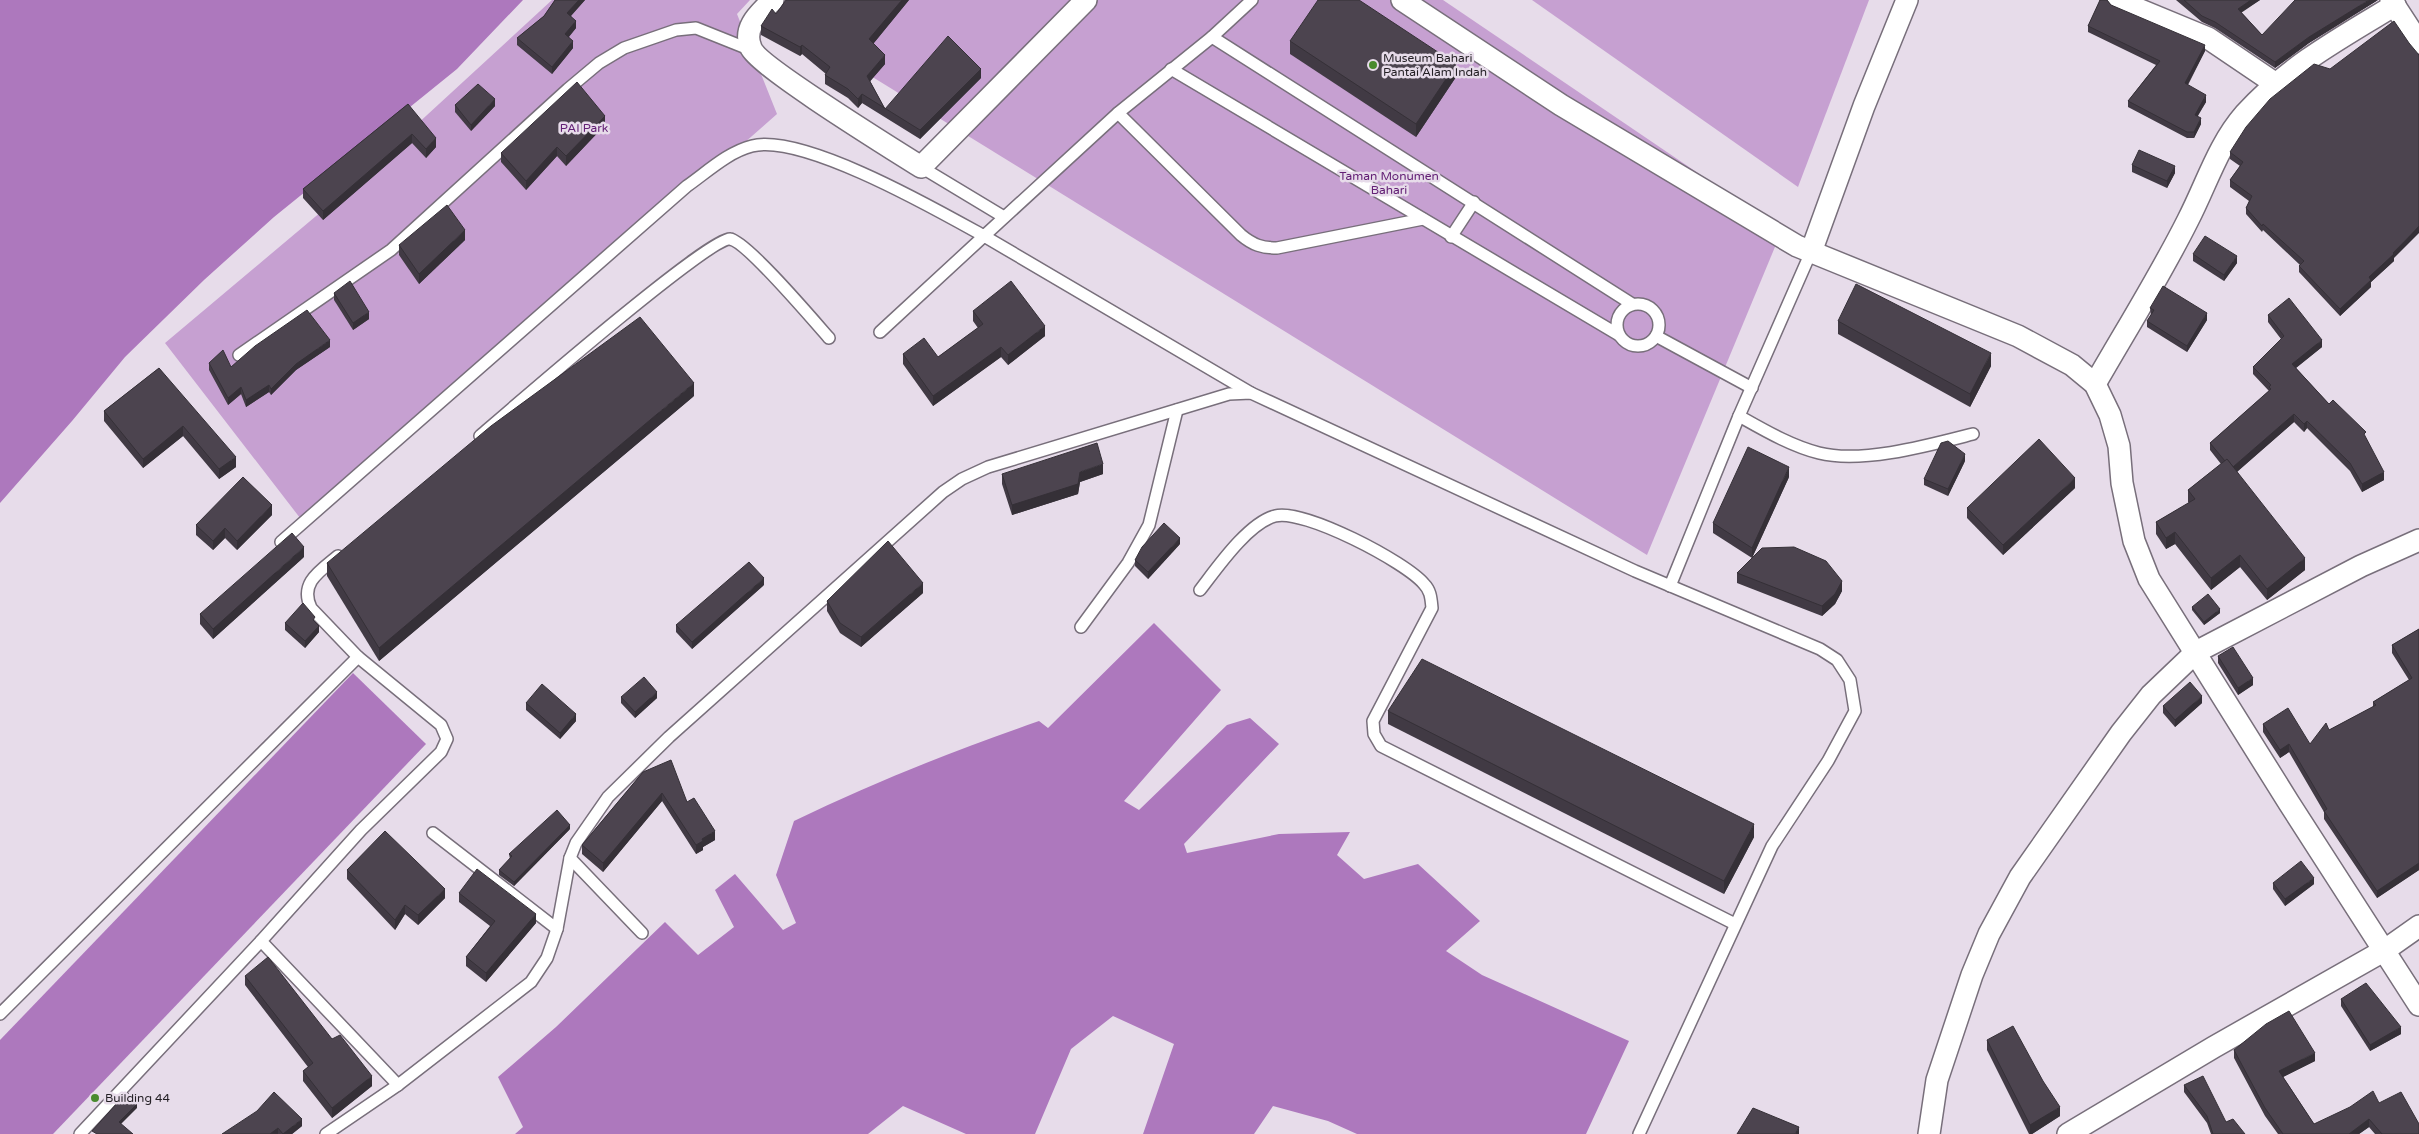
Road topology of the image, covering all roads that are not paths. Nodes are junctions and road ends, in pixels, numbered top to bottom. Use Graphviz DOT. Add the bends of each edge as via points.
graph roads {
  1 [pos="773,0"];
  2 [pos="1086,0"];
  3 [pos="1252,0"];
  4 [pos="1402,0"];
  5 [pos="1907,0"];
  6 [pos="2116,0"];
  7 [pos="2393,2"];
  8 [pos="2162,8"];
  9 [pos="1212,37"];
  10 [pos="2419,42"];
  11 [pos="751,50"];
  12 [pos="1171,69"];
  13 [pos="2276,84"];
  14 [pos="1118,113"];
  15 [pos="921,167"];
  16 [pos="1474,202"];
  17 [pos="1004,216"];
  18 [pos="1423,219"];
  19 [pos="984,236"];
  20 [pos="1451,238"];
  21 [pos="1811,252"];
  22 [pos="1632,304"];
  23 [pos="880,332"];
  24 [pos="1619,335"];
  25 [pos="1656,336"];
  26 [pos="829,338"];
  27 [pos="239,355"];
  28 [pos="2094,384"];
  29 [pos="1752,388"];
  30 [pos="1251,393"];
  31 [pos="1177,410"];
  32 [pos="1739,416"];
  33 [pos="1973,434"];
  34 [pos="470,445"];
  35 [pos="2419,540"];
  36 [pos="276,547"];
  37 [pos="346,549"];
  38 [pos="1670,586"];
  39 [pos="1200,590"];
  40 [pos="1081,627"];
  41 [pos="2196,652"];
  42 [pos="358,657"];
  43 [pos="433,833"];
  44 [pos="570,858"];
  45 [pos="1735,924"];
  46 [pos="2419,926"];
  47 [pos="557,929"];
  48 [pos="642,932"];
  49 [pos="261,941"];
  50 [pos="2385,950"];
  51 [pos="2419,1005"];
  52 [pos="0,1014"];
  53 [pos="398,1086"];
  54 [pos="80,1134"];
  55 [pos="326,1134"];
  56 [pos="1639,1134"];
  57 [pos="1929,1134"];
  58 [pos="2068,1134"];
  1 -- 11 [label="street" via="751,23 748,36"];
  2 -- 15 [label="street"];
  3 -- 9 [label="lane"];
  4 -- 21 [label="street" via="1561,105"];
  5 -- 21 [label="street"];
  6 -- 8 [label="street"];
  7 -- 10 [label="street"];
  7 -- 13 [label="street"];
  8 -- 13 [label="street"];
  9 -- 12 [label="lane"];
  9 -- 16 [label="lane"];
  11 -- 15 [label="street" via="781,75"];
  11 -- 27 [label="lane" via="696,28 676,30 624,48 568,88 391,250"];
  12 -- 14 [label="lane"];
  12 -- 18 [label="lane"];
  13 -- 28 [label="street" via="2224,141 2188,221"];
  14 -- 17 [label="lane"];
  14 -- 18 [label="lane" via="1241,235 1263,248"];
  15 -- 17 [label="lane"];
  16 -- 20 [label="lane"];
  16 -- 22 [label="lane"];
  17 -- 19 [label="lane"];
  18 -- 20 [label="lane"];
  19 -- 23 [label="lane"];
  19 -- 30 [label="lane"];
  19 -- 36 [label="lane" via="891,187 813,154 783,145 753,146 731,154 666,205"];
  20 -- 24 [label="lane"];
  21 -- 28 [label="street" via="2018,336 2072,365"];
  21 -- 29 [label="lane"];
  22 -- 24 [label="lane" via="1618,317"];
  22 -- 25 [label="lane" via="1652,308 1658,317"];
  24 -- 25 [label="lane" via="1627,343 1638,346 1649,343"];
  25 -- 29 [label="lane"];
  26 -- 34 [label="lane" via="763,266 736,240 728,238 709,248 660,286"];
  28 -- 41 [label="street" via="2110,415 2119,446 2126,504 2148,579"];
  29 -- 32 [label="lane"];
  30 -- 31 [label="lane" via="1229,394"];
  30 -- 38 [label="lane"];
  31 -- 40 [label="lane" via="1149,525 1128,563"];
  31 -- 44 [label="lane" via="988,467 942,492 628,777 596,814"];
  32 -- 33 [label="lane" via="1796,445 1848,457 1923,447"];
  32 -- 38 [label="lane"];
  35 -- 41 [label="street" via="2361,566"];
  37 -- 42 [label="lane" via="317,574 307,589 306,598 311,608"];
  38 -- 45 [label="lane" via="1820,649 1837,660 1850,680 1855,711 1772,846"];
  39 -- 45 [label="lane" via="1245,537 1261,522 1276,515 1292,516 1350,536 1385,556 1423,582 1432,608 1373,721 1374,734 1381,746"];
  41 -- 50 [label="street" via="2288,803"];
  41 -- 57 [label="street" via="2151,695 2121,733 2016,885 1989,934 1960,1010 1938,1080"];
  42 -- 49 [label="lane" via="441,725 447,739 441,752 361,830"];
  42 -- 52 [label="lane"];
  43 -- 47 [label="lane"];
  44 -- 47 [label="lane"];
  44 -- 48 [label="lane"];
  45 -- 56 [label="lane"];
  46 -- 50 [label="street"];
  47 -- 53 [label="lane" via="547,958 531,982"];
  49 -- 53 [label="lane"];
  49 -- 54 [label="lane"];
  50 -- 51 [label="street"];
  50 -- 58 [label="street"];
  53 -- 55 [label="lane"];
}
